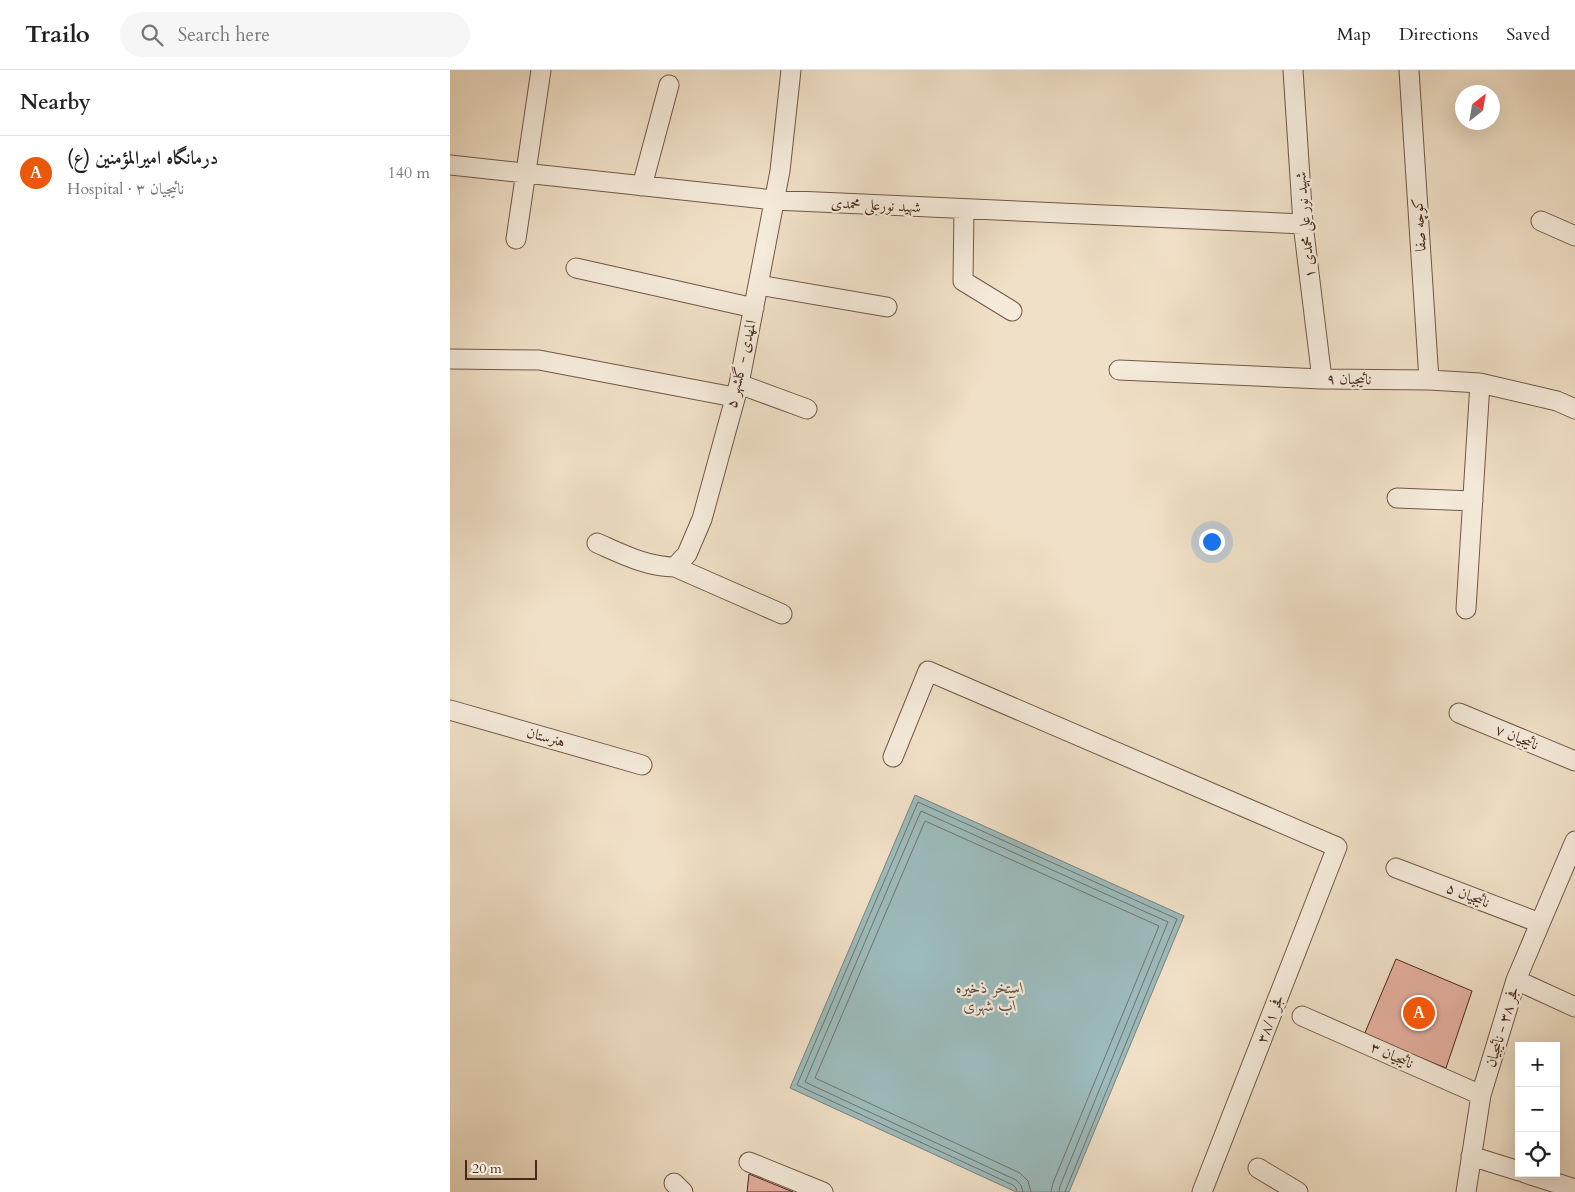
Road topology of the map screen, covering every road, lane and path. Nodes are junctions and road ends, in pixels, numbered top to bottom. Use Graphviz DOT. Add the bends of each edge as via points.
graph roads {
  1 [pos="541,70"];
  2 [pos="791,70"];
  3 [pos="1293,70"];
  4 [pos="1409,70"];
  5 [pos="669,85"];
  6 [pos="450,166"];
  7 [pos="526,174"];
  8 [pos="642,186"];
  9 [pos="774,200"];
  10 [pos="964,209"];
  11 [pos="1541,221"];
  12 [pos="1303,224"];
  13 [pos="1575,236"];
  14 [pos="516,239"];
  15 [pos="576,268"];
  16 [pos="758,285"];
  17 [pos="887,306"];
  18 [pos="754,308"];
  19 [pos="1012,311"];
  20 [pos="450,359"];
  21 [pos="1119,370"];
  22 [pos="1322,379"];
  23 [pos="1428,380"];
  24 [pos="1480,383"];
  25 [pos="737,391"];
  26 [pos="1575,409"];
  27 [pos="807,410"];
  28 [pos="1397,498"];
  29 [pos="1473,501"];
  30 [pos="597,543"];
  31 [pos="675,567"];
  32 [pos="1466,608"];
  33 [pos="782,614"];
  34 [pos="450,710"];
  35 [pos="1459,713"];
  36 [pos="893,757"];
  37 [pos="1575,761"];
  38 [pos="642,765"];
  39 [pos="1574,847"];
  40 [pos="1396,868"];
  41 [pos="1540,923"];
  42 [pos="1516,980"];
  43 [pos="1575,1007"];
  44 [pos="1302,1016"];
  45 [pos="1481,1095"];
  46 [pos="1471,1156"];
  47 [pos="749,1162"];
  48 [pos="1258,1168"];
  49 [pos="1515,1170"];
  50 [pos="1538,1177"];
  51 [pos="1575,1189"];
  52 [pos="823,1192"];
  53 [pos="1202,1192"];
  54 [pos="1298,1192"];
  55 [pos="1466,1192"];
  1 -- 7 [label="street"];
  2 -- 9 [label="street, المهدی - گلشهر ۵"];
  3 -- 12 [label="street, شهید نور علی محمدی ۱"];
  4 -- 23 [label="street, کوچه صفا"];
  5 -- 8 [label="street"];
  6 -- 7 [label="street, شهید نورعلی محمدی"];
  7 -- 8 [label="street, شهید نورعلی محمدی"];
  7 -- 14 [label="street"];
  8 -- 9 [label="street, شهید نورعلی محمدی"];
  9 -- 10 [label="street, شهید نورعلی محمدی"];
  9 -- 16 [label="street, المهدی - گلشهر ۵"];
  10 -- 12 [label="street, شهید نورعلی محمدی"];
  10 -- 19 [label="street" via="963,282"];
  11 -- 13 [label="street"];
  12 -- 22 [label="street, شهید نور علی محمدی ۱"];
  15 -- 18 [label="street"];
  16 -- 17 [label="street"];
  16 -- 18 [label="street, المهدی - گلشهر ۵"];
  18 -- 25 [label="street, المهدی - گلشهر ۵"];
  20 -- 25 [label="street" via="539,360"];
  21 -- 22 [label="street, نائیجیان ۹"];
  22 -- 23 [label="street, نائیجیان ۹"];
  23 -- 24 [label="street, نائیجیان ۹"];
  24 -- 26 [label="street, نائیجیان ۹" via="1557,400"];
  24 -- 29 [label="street"];
  25 -- 27 [label="street"];
  25 -- 31 [label="street, المهدی - گلشهر ۵" via="702,518 687,554"];
  28 -- 29 [label="street"];
  29 -- 32 [label="street"];
  30 -- 31 [label="street" via="634,559 660,567"];
  31 -- 33 [label="street"];
  34 -- 38 [label="street, هنرستان"];
  35 -- 37 [label="street, نائیجیان ۷"];
  36 -- 53 [label="street, فجر ۳۸/۱" via="928,671 1337,847"];
  39 -- 41 [label="street, فجر ۳۸ - نائیجیان"];
  40 -- 41 [label="street, نائیجیان ۵"];
  41 -- 42 [label="street, فجر ۳۸ - نائیجیان"];
  42 -- 43 [label="street"];
  42 -- 45 [label="street, فجر ۳۸ - نائیجیان"];
  44 -- 45 [label="street, نائیجیان ۳"];
  45 -- 46 [label="street, فجر ۳۸ - نائیجیان"];
  46 -- 49 [label="street"];
  46 -- 55 [label="street, فجر ۳۸ - نائیجیان"];
  47 -- 52 [label="street"];
  48 -- 54 [label="street"];
  50 -- 51 [label="street"];
}
